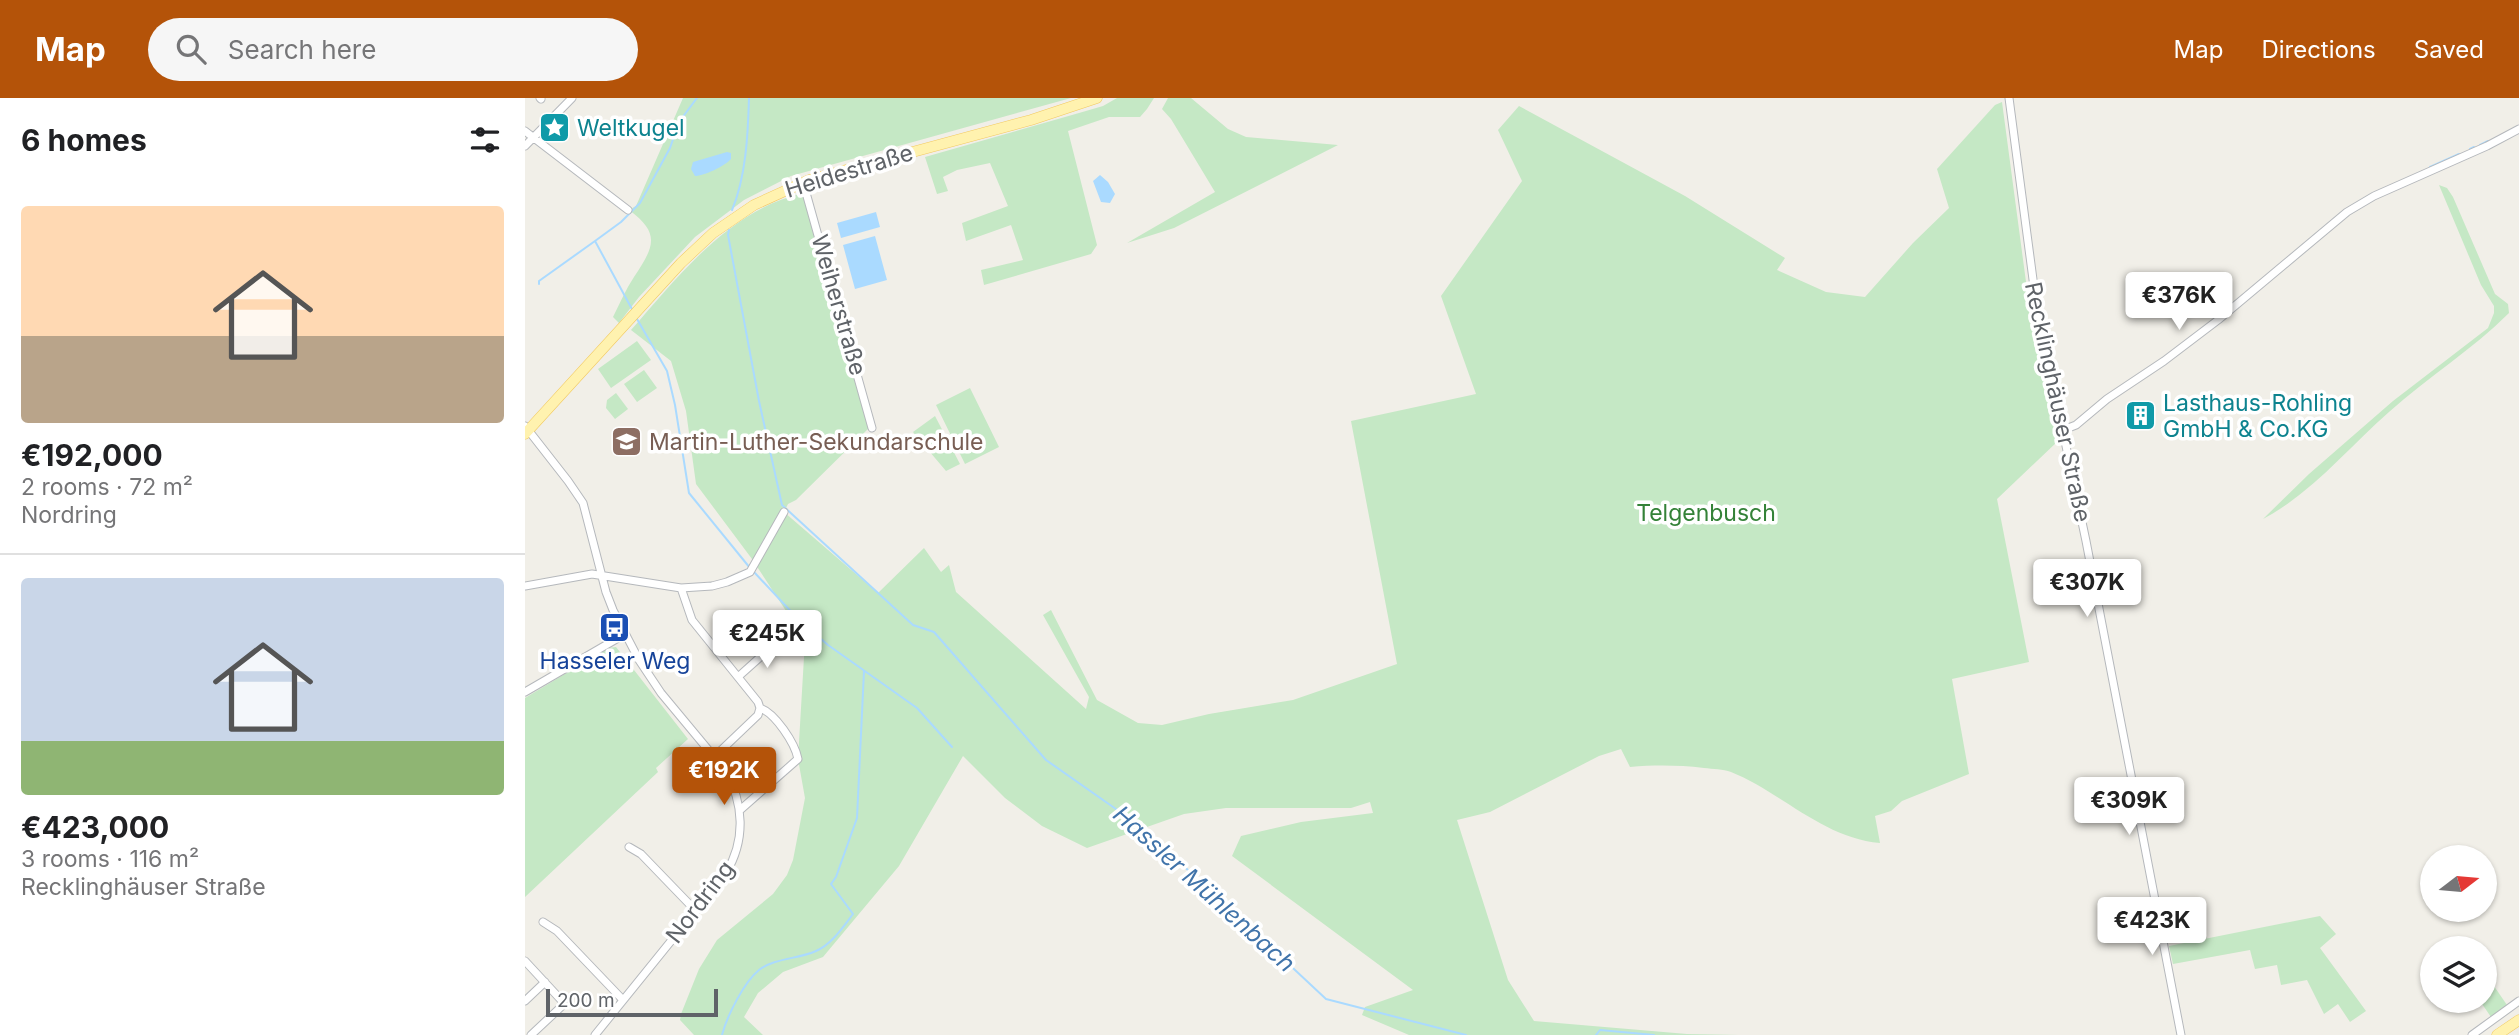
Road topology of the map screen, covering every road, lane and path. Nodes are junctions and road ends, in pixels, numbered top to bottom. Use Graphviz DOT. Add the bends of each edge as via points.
graph roads {
  1 [pos="572,98"];
  2 [pos="1097,98"];
  3 [pos="2008,98"];
  4 [pos="2519,129"];
  5 [pos="525,131"];
  6 [pos="533,137"];
  7 [pos="525,146"];
  8 [pos="803,182"];
  9 [pos="628,210"];
  10 [pos="873,428"];
  11 [pos="526,430"];
  12 [pos="2063,430"];
  13 [pos="784,512"];
  14 [pos="602,575"];
  15 [pos="525,586"];
  16 [pos="681,588"];
  17 [pos="625,634"];
  18 [pos="777,642"];
  19 [pos="738,677"];
  20 [pos="525,692"];
  21 [pos="760,708"];
  22 [pos="714,757"];
  23 [pos="740,810"];
  24 [pos="629,847"];
  25 [pos="696,911"];
  26 [pos="543,922"];
  27 [pos="525,962"];
  28 [pos="545,982"];
  29 [pos="623,1000"];
  30 [pos="2519,1001"];
  31 [pos="525,1002"];
  32 [pos="2519,1020"];
  33 [pos="531,1035"];
  34 [pos="595,1035"];
  35 [pos="2181,1035"];
  36 [pos="2472,1035"];
  37 [pos="2497,1035"];
  1 -- 6 [label="street"];
  2 -- 8 [label="main road, Heidestraße"];
  3 -- 12 [label="street, Recklinghäuser Straße" via="2034,287"];
  4 -- 12 [label="street" via="2347,212 2218,320"];
  5 -- 6 [label="street"];
  6 -- 7 [label="street"];
  6 -- 9 [label="street"];
  8 -- 10 [label="street, Weiherstraße"];
  8 -- 11 [label="main road, Heidestraße" via="766,198 713,233"];
  11 -- 14 [label="street, Nordring" via="583,503"];
  12 -- 35 [label="street, Recklinghäuser Straße"];
  13 -- 16 [label="street" via="750,572 712,586"];
  14 -- 15 [label="street"];
  14 -- 16 [label="street"];
  14 -- 17 [label="street, Nordring"];
  16 -- 19 [label="street" via="692,620"];
  17 -- 20 [label="street"];
  17 -- 22 [label="street, Nordring" via="661,693"];
  18 -- 19 [label="street"];
  19 -- 21 [label="street"];
  21 -- 22 [label="street"];
  21 -- 23 [label="street" via="768,711 795,747 797,758"];
  22 -- 23 [label="street, Nordring" via="732,783"];
  23 -- 25 [label="street, Nordring" via="735,856"];
  24 -- 25 [label="street"];
  25 -- 29 [label="street, Nordring"];
  26 -- 29 [label="street"];
  27 -- 28 [label="street"];
  28 -- 31 [label="street"];
  28 -- 33 [label="street" via="563,1004"];
  29 -- 34 [label="street, Nordring"];
  30 -- 36 [label="street"];
  32 -- 37 [label="main road"];
}
